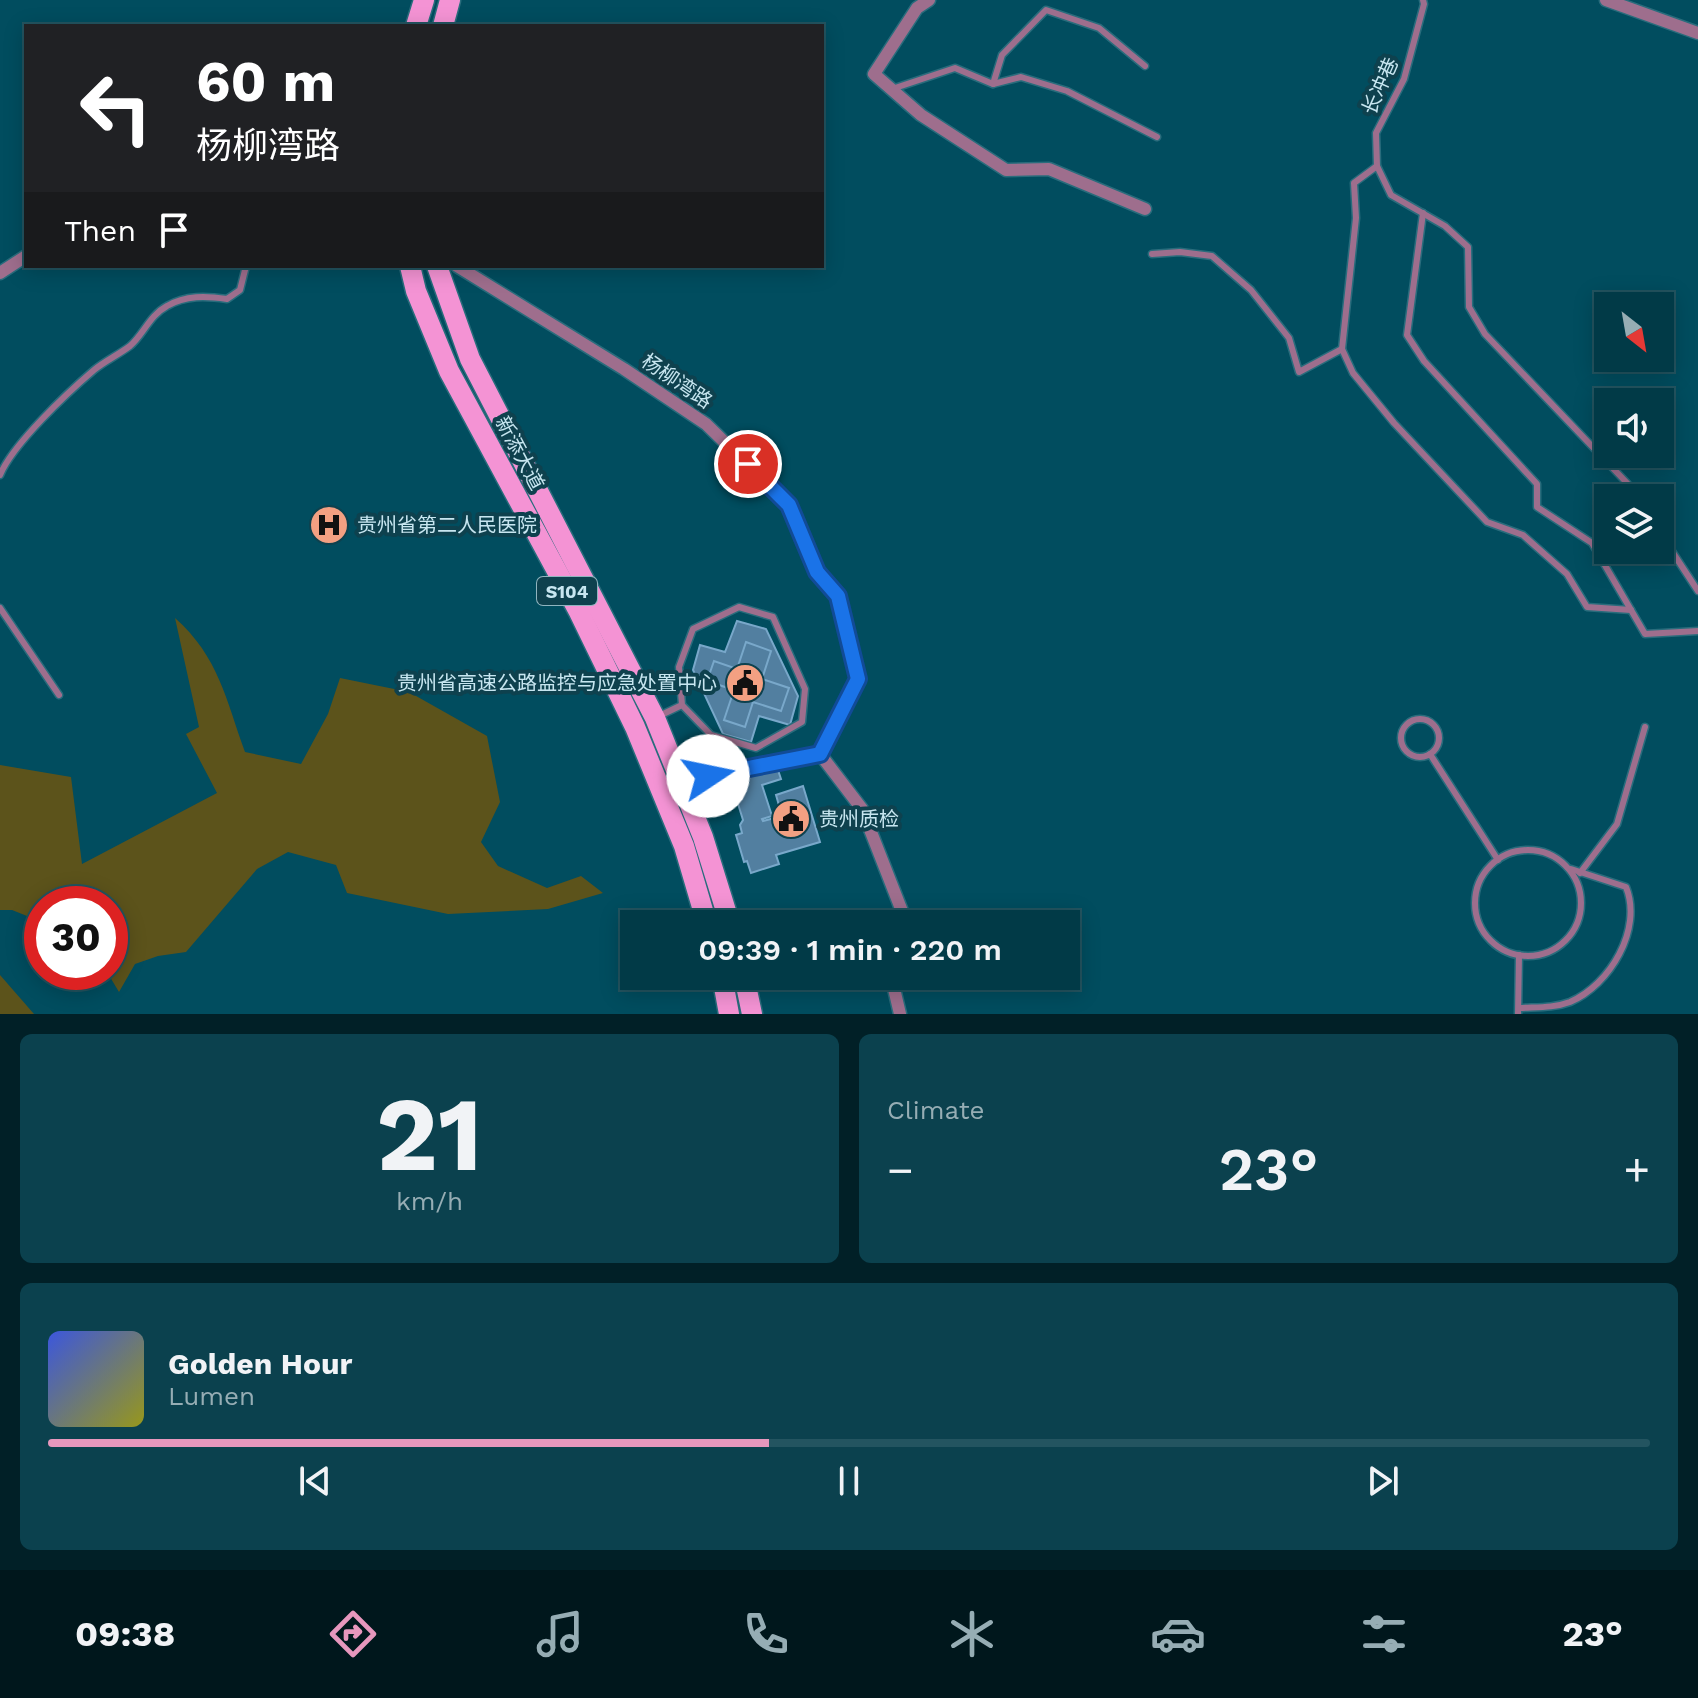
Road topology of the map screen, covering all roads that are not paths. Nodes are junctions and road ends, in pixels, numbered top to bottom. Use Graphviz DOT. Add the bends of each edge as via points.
graph roads {
  1 [pos="424,0"];
  2 [pos="450,0"];
  3 [pos="929,0"];
  4 [pos="1423,0"];
  5 [pos="1606,0"];
  6 [pos="417,24"];
  7 [pos="444,24"];
  8 [pos="1698,33"];
  9 [pos="1145,66"];
  10 [pos="993,84"];
  11 [pos="892,89"];
  12 [pos="1157,137"];
  13 [pos="1377,166"];
  14 [pos="1145,209"];
  15 [pos="1423,213"];
  16 [pos="1152,254"];
  17 [pos="24,257"];
  18 [pos="246,268"];
  19 [pos="410,268"];
  20 [pos="438,268"];
  21 [pos="460,268"];
  22 [pos="2,269"];
  23 [pos="1342,349"];
  24 [pos="0,475"];
  25 [pos="1628,484"];
  26 [pos="1674,554"];
  27 [pos="1698,591"];
  28 [pos="0,608"];
  29 [pos="1631,610"];
  30 [pos="1698,631"];
  31 [pos="59,695"];
  32 [pos="682,705"];
  33 [pos="655,718"];
  34 [pos="1645,727"];
  35 [pos="820,754"];
  36 [pos="1430,754"];
  37 [pos="680,781"];
  38 [pos="1498,860"];
  39 [pos="1569,868"];
  40 [pos="1580,873"];
  41 [pos="703,910"];
  42 [pos="726,910"];
  43 [pos="902,910"];
  44 [pos="1519,955"];
  45 [pos="725,990"];
  46 [pos="747,990"];
  47 [pos="894,990"];
  48 [pos="1519,1011"];
  49 [pos="729,1014"];
  50 [pos="752,1014"];
  51 [pos="900,1014"];
  1 -- 6 [label="main road"];
  2 -- 7 [label="main road"];
  3 -- 11 [label="street" via="917,8 874,74"];
  4 -- 13 [label="lane, 长冲巷" via="1404,79 1376,133"];
  5 -- 8 [label="street"];
  9 -- 10 [label="lane" via="1099,28 1046,10 1002,55"];
  10 -- 11 [label="lane" via="955,68"];
  10 -- 12 [label="lane" via="1021,77 1067,91"];
  11 -- 14 [label="street" via="921,115 1006,170 1049,169"];
  13 -- 15 [label="lane" via="1391,195"];
  13 -- 23 [label="lane" via="1354,183 1356,218"];
  15 -- 25 [label="lane" via="1468,247 1469,307 1485,334"];
  15 -- 29 [label="lane" via="1407,335 1424,361 1537,484 1537,507 1592,543"];
  16 -- 23 [label="lane" via="1212,256 1251,290 1289,338 1299,372"];
  17 -- 22 [label="street"];
  18 -- 24 [label="lane" via="240,290 227,299 201,295 167,306 133,344 95,369 45,417"];
  19 -- 41 [label="main road, 新添大道 / S104" via="449,371 635,727 684,846"];
  20 -- 33 [label="main road, 新添大道 / S104" via="470,359"];
  21 -- 35 [label="street, 杨柳湾路" via="706,424 789,505 817,572 838,596 858,679"];
  23 -- 29 [label="lane" via="1353,373 1394,423 1487,522 1523,535 1567,574 1587,607"];
  26 -- 27 [label="lane"];
  28 -- 31 [label="lane"];
  29 -- 30 [label="lane" via="1645,634"];
  32 -- 32 [label="lane" via="711,735 756,748 802,722 805,689 773,617 739,607 693,629 679,667"];
  32 -- 33 [label="lane"];
  33 -- 37 [label="main road, 新添大道 / S104"];
  34 -- 40 [label="lane" via="1617,824"];
  35 -- 37 [label="street"];
  35 -- 43 [label="street" via="862,809"];
  36 -- 36 [label="lane" via="1438,745 1436,728 1421,719 1409,723 1403,746 1418,757"];
  36 -- 38 [label="lane"];
  37 -- 42 [label="main road, 新添大道 / S104"];
  38 -- 39 [label="lane" via="1520,850 1537,850"];
  38 -- 44 [label="lane" via="1481,878 1475,911 1489,940"];
  39 -- 40 [label="lane"];
  39 -- 44 [label="lane" via="1581,903 1569,937 1555,949"];
  40 -- 48 [label="lane" via="1626,887 1631,925 1616,960 1572,1001"];
  44 -- 48 [label="lane"];
  45 -- 49 [label="main road"];
  46 -- 50 [label="main road"];
  47 -- 51 [label="street"];
}
